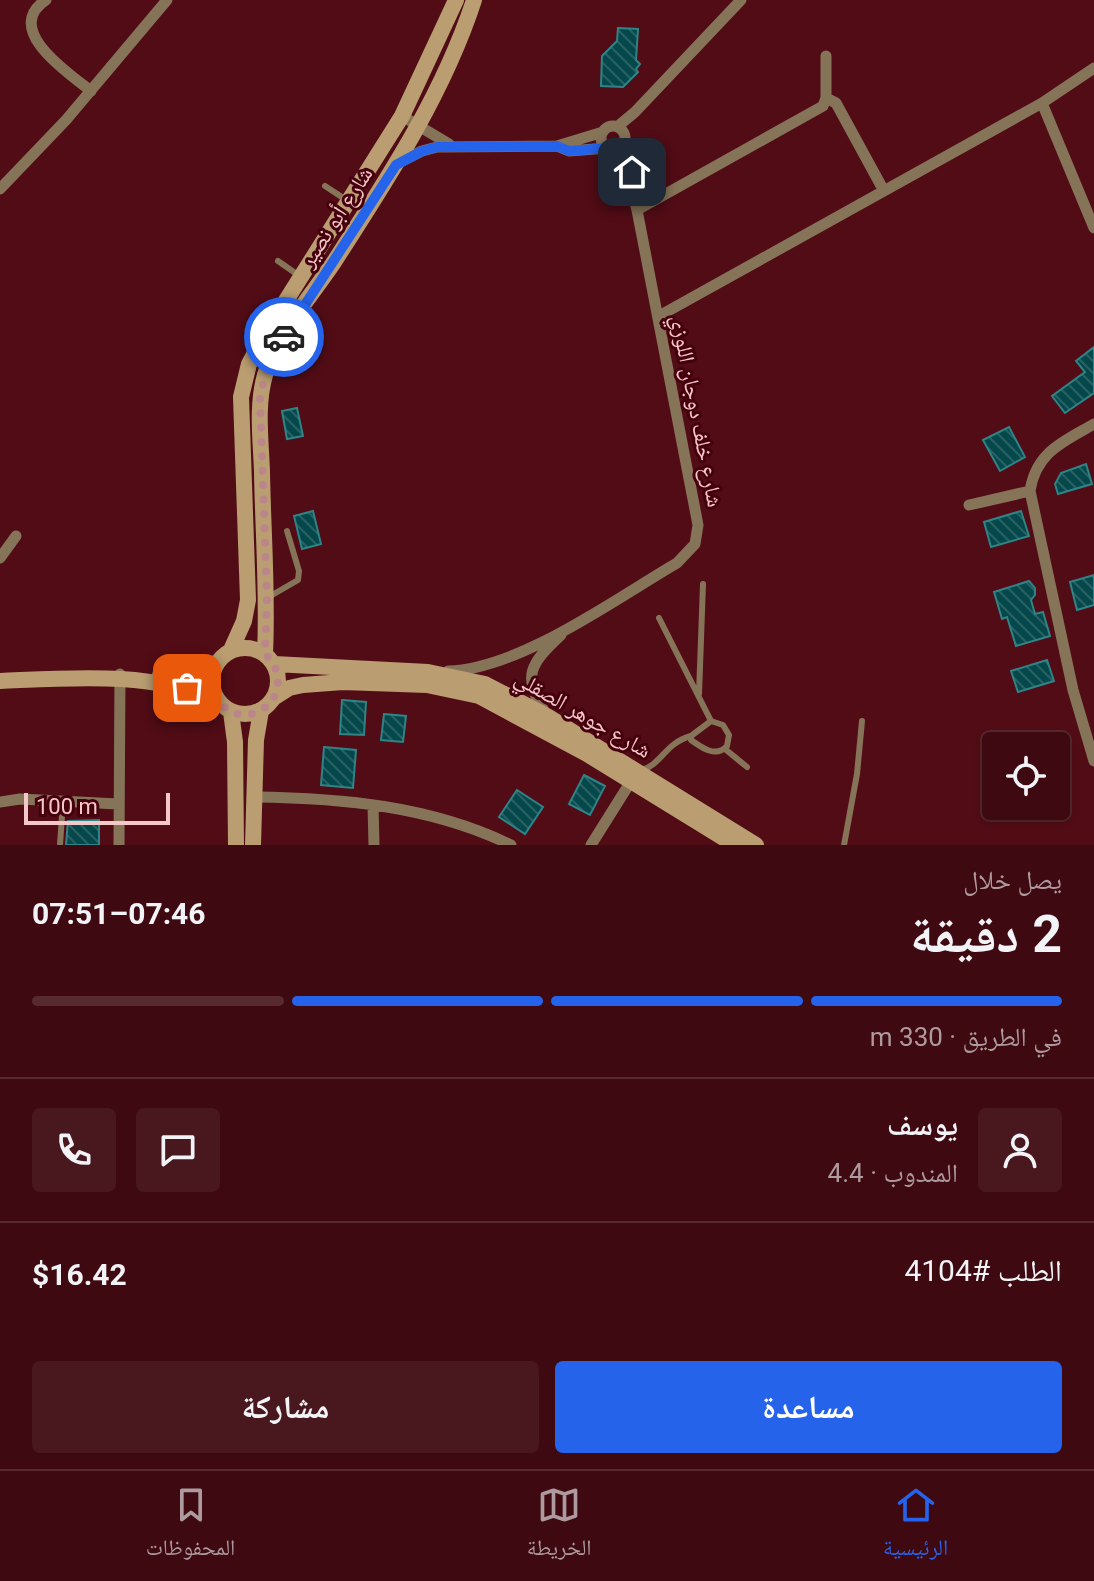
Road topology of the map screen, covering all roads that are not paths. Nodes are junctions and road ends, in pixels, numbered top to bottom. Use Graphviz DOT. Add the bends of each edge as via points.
graph roads {
  1 [pos="46,0"];
  2 [pos="167,0"];
  3 [pos="456,0"];
  4 [pos="474,0"];
  5 [pos="741,0"];
  6 [pos="826,56"];
  7 [pos="1094,68"];
  8 [pos="91,91"];
  9 [pos="826,98"];
  10 [pos="1042,103"];
  11 [pos="402,116"];
  12 [pos="420,125"];
  13 [pos="603,132"];
  14 [pos="622,135"];
  15 [pos="557,146"];
  16 [pos="453,147"];
  17 [pos="609,149"];
  18 [pos="396,165"];
  19 [pos="630,185"];
  20 [pos="325,186"];
  21 [pos="0,189"];
  22 [pos="884,191"];
  23 [pos="349,201"];
  24 [pos="637,210"];
  25 [pos="366,213"];
  26 [pos="1094,228"];
  27 [pos="278,261"];
  28 [pos="300,277"];
  29 [pos="317,288"];
  30 [pos="659,316"];
  31 [pos="1094,424"];
  32 [pos="1030,491"];
  33 [pos="969,505"];
  34 [pos="287,531"];
  35 [pos="16,536"];
  36 [pos="0,558"];
  37 [pos="703,584"];
  38 [pos="267,598"];
  39 [pos="659,618"];
  40 [pos="570,626"];
  41 [pos="231,650"];
  42 [pos="269,659"];
  43 [pos="216,663"];
  44 [pos="428,672"];
  45 [pos="0,674"];
  46 [pos="120,677"];
  47 [pos="0,681"];
  48 [pos="275,697"];
  49 [pos="699,698"];
  50 [pos="217,700"];
  51 [pos="261,711"];
  52 [pos="231,712"];
  53 [pos="547,716"];
  54 [pos="711,721"];
  55 [pos="862,721"];
  56 [pos="691,736"];
  57 [pos="1091,743"];
  58 [pos="725,749"];
  59 [pos="1094,761"];
  60 [pos="747,767"];
  61 [pos="634,776"];
  62 [pos="254,797"];
  63 [pos="63,801"];
  64 [pos="0,802"];
  65 [pos="118,804"];
  66 [pos="373,805"];
  67 [pos="60,845"];
  68 [pos="119,845"];
  69 [pos="236,845"];
  70 [pos="253,845"];
  71 [pos="374,845"];
  72 [pos="511,845"];
  73 [pos="591,845"];
  74 [pos="735,845"];
  75 [pos="756,845"];
  76 [pos="844,845"];
  1 -- 8 [label="street" via="30,20 34,35 48,56"];
  2 -- 8 [label="street"];
  3 -- 11 [label="main road, شارع أبو نصير"];
  4 -- 12 [label="main road, شارع أبو نصير"];
  5 -- 14 [label="street" via="635,112"];
  6 -- 9 [label="street"];
  7 -- 10 [label="street"];
  8 -- 21 [label="street"];
  9 -- 22 [label="street" via="836,103"];
  9 -- 24 [label="street" via="817,110"];
  10 -- 22 [label="street"];
  10 -- 26 [label="street"];
  11 -- 12 [label="street"];
  11 -- 23 [label="main road, شارع أبو نصير"];
  12 -- 16 [label="street"];
  12 -- 18 [label="main road, شارع أبو نصير"];
  13 -- 14 [label="street" via="609,127"];
  13 -- 15 [label="street"];
  13 -- 17 [label="street"];
  14 -- 17 [label="street" via="619,149"];
  14 -- 19 [label="street, شارع خلف دوجان اللوزي" via="631,164"];
  15 -- 16 [label="street"];
  15 -- 17 [label="street" via="569,151"];
  16 -- 18 [label="street" via="427,149"];
  17 -- 19 [label="street, شارع خلف دوجان اللوزي"];
  18 -- 25 [label="main road, شارع أبو نصير"];
  19 -- 24 [label="street, شارع خلف دوجان اللوزي"];
  20 -- 23 [label="lane"];
  22 -- 30 [label="street"];
  23 -- 25 [label="lane"];
  23 -- 28 [label="main road, شارع أبو نصير"];
  24 -- 30 [label="street, شارع خلف دوجان اللوزي"];
  25 -- 29 [label="main road, شارع أبو نصير"];
  27 -- 28 [label="lane"];
  28 -- 29 [label="lane"];
  28 -- 41 [label="main road, شارع أبو نصير" via="256,348 244,380 248,600"];
  29 -- 38 [label="main road, شارع أبو نصير" via="274,354 263,382"];
  30 -- 40 [label="street, شارع خلف دوجان اللوزي" via="698,535 677,563"];
  31 -- 32 [label="street" via="1046,454"];
  32 -- 33 [label="street"];
  32 -- 57 [label="street" via="1073,690"];
  34 -- 38 [label="lane" via="298,580"];
  35 -- 36 [label="street"];
  37 -- 49 [label="lane"];
  38 -- 42 [label="main road, شارع أبو نصير"];
  39 -- 49 [label="lane"];
  40 -- 44 [label="street, شارع خلف دوجان اللوزي" via="484,667"];
  40 -- 53 [label="street, شارع خلف دوجان اللوزي" via="539,655 531,672 534,696"];
  41 -- 42 [label="main road" via="249,648"];
  41 -- 43 [label="main road"];
  42 -- 44 [label="main road, شارع جوهر الصقلي"];
  42 -- 48 [label="main road" via="278,675"];
  43 -- 46 [label="main road" via="168,675"];
  43 -- 50 [label="main road" via="211,686"];
  44 -- 53 [label="main road, شارع جوهر الصقلي" via="485,684"];
  45 -- 46 [label="main road"];
  46 -- 47 [label="main road"];
  46 -- 50 [label="main road" via="176,685"];
  46 -- 65 [label="street"];
  48 -- 51 [label="main road"];
  48 -- 61 [label="main road, شارع جوهر الصقلي" via="303,685 343,682 455,689 493,702"];
  49 -- 54 [label="lane"];
  50 -- 52 [label="main road"];
  51 -- 52 [label="main road"];
  51 -- 62 [label="main road"];
  52 -- 69 [label="main road"];
  53 -- 61 [label="main road, شارع جوهر الصقلي"];
  54 -- 56 [label="lane"];
  54 -- 58 [label="lane" via="728,731"];
  55 -- 76 [label="lane"];
  56 -- 58 [label="lane" via="692,742 712,753"];
  56 -- 61 [label="lane" via="670,745 652,766"];
  57 -- 59 [label="street"];
  58 -- 60 [label="lane"];
  61 -- 73 [label="street"];
  61 -- 74 [label="main road, شارع جوهر الصقلي"];
  61 -- 75 [label="main road, شارع جوهر الصقلي"];
  62 -- 66 [label="street"];
  62 -- 70 [label="main road"];
  63 -- 64 [label="street"];
  63 -- 65 [label="street"];
  63 -- 67 [label="lane"];
  65 -- 68 [label="street"];
  66 -- 71 [label="street"];
  66 -- 72 [label="street" via="455,821"];
}
